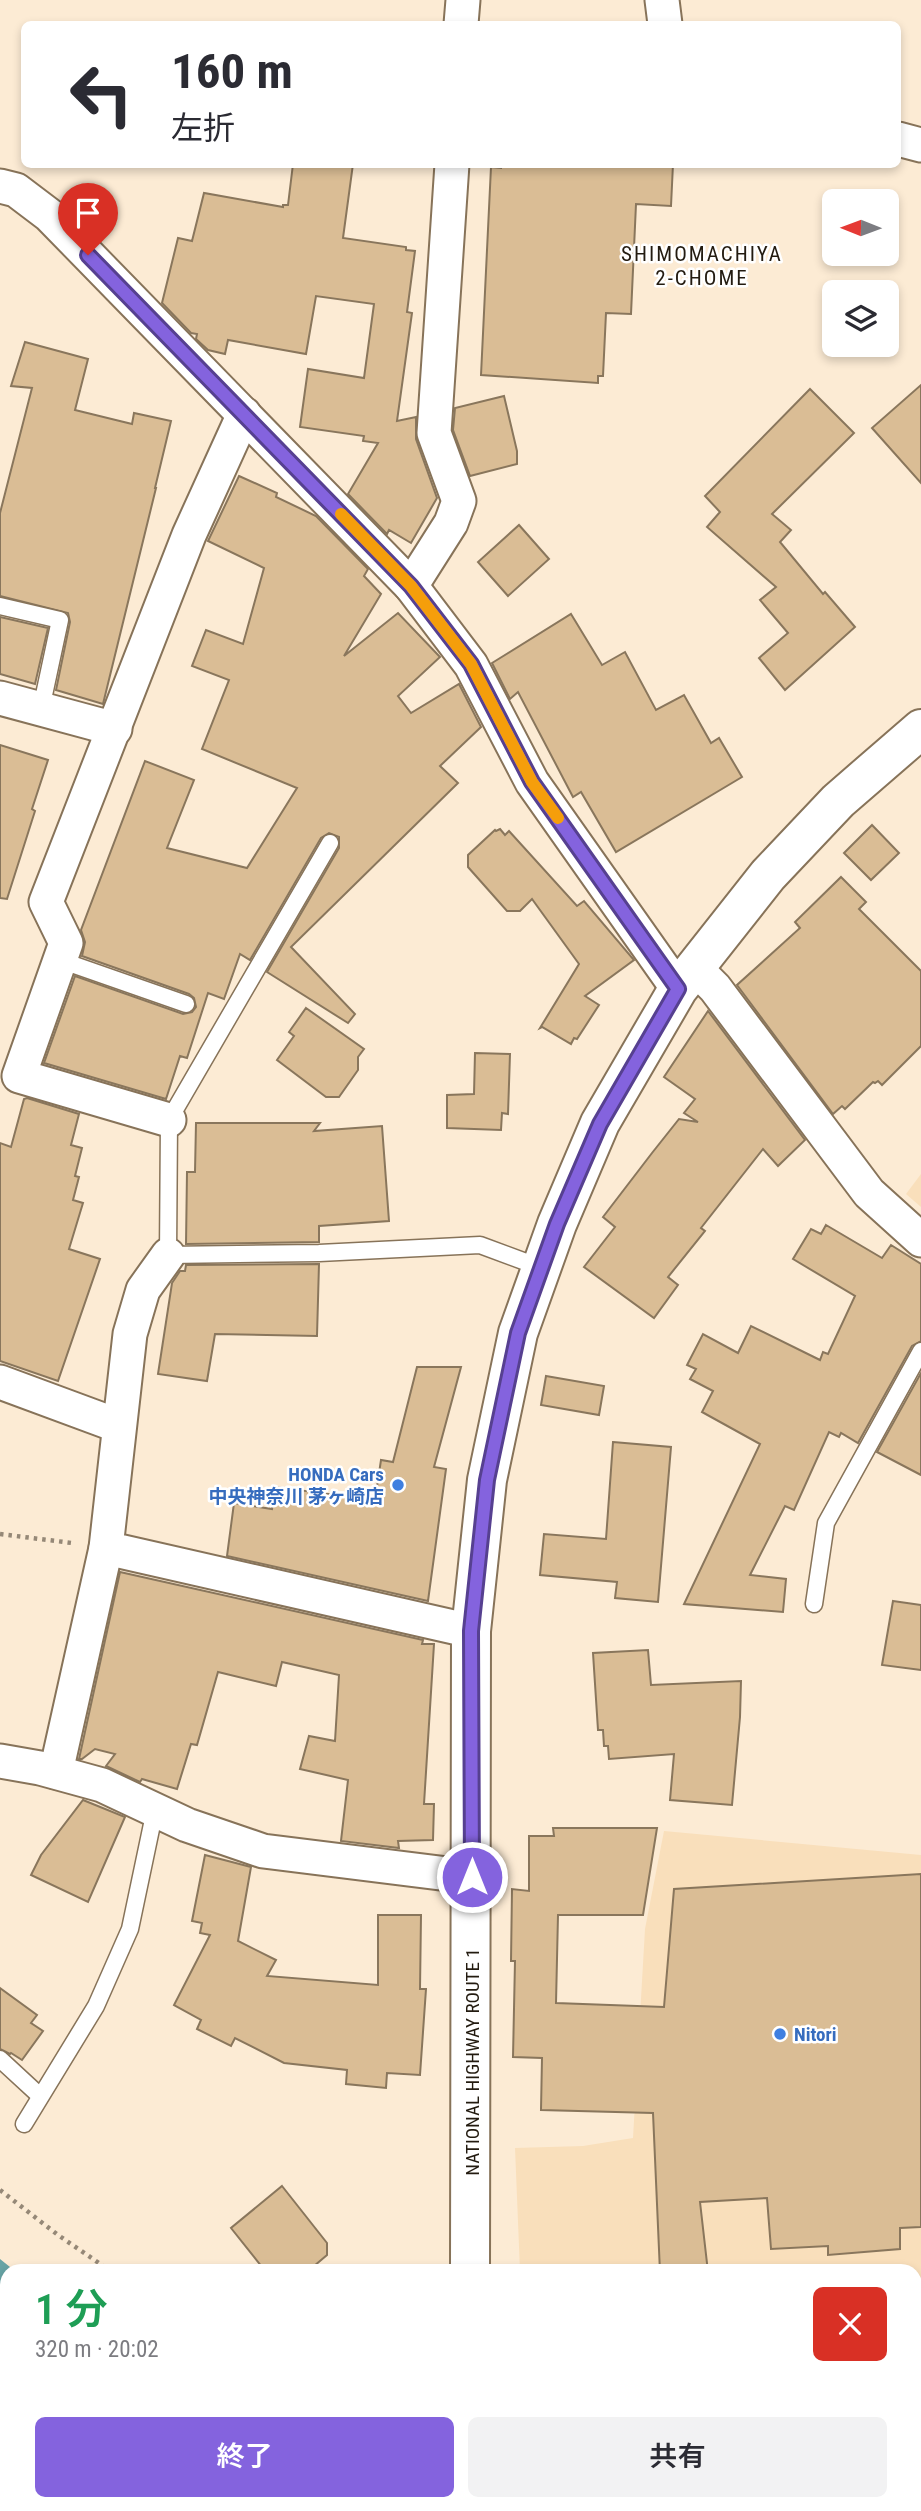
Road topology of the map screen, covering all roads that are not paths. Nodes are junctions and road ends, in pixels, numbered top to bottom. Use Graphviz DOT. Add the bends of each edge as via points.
graph roads {
  1 [pos="463,0"];
  2 [pos="662,0"];
  3 [pos="461,21"];
  4 [pos="665,21"];
  5 [pos="901,140"];
  6 [pos="921,145"];
  7 [pos="452,168"];
  8 [pos="0,186"];
  9 [pos="244,414"];
  10 [pos="411,586"];
  11 [pos="0,607"];
  12 [pos="0,698"];
  13 [pos="41,709"];
  14 [pos="115,729"];
  15 [pos="921,729"];
  16 [pos="330,843"];
  17 [pos="60,960"];
  18 [pos="686,978"];
  19 [pos="186,1004"];
  20 [pos="169,1120"];
  21 [pos="921,1240"];
  22 [pos="168,1255"];
  23 [pos="542,1268"];
  24 [pos="921,1351"];
  25 [pos="0,1382"];
  26 [pos="119,1426"];
  27 [pos="106,1548"];
  28 [pos="814,1604"];
  29 [pos="471,1631"];
  30 [pos="0,1761"];
  31 [pos="56,1772"];
  32 [pos="155,1810"];
  33 [pos="472,1877"];
  34 [pos="0,2059"];
  35 [pos="40,2096"];
  36 [pos="24,2124"];
  37 [pos="470,2264"];
  1 -- 3 [label="street"];
  2 -- 4 [label="street"];
  5 -- 6 [label="street"];
  7 -- 10 [label="street" via="434,433 459,501 451,523"];
  8 -- 9 [label="street" via="16,190 49,215"];
  9 -- 10 [label="street"];
  9 -- 14 [label="street" via="189,535"];
  10 -- 18 [label="street" via="471,664 532,782"];
  11 -- 13 [label="lane" via="60,620"];
  12 -- 13 [label="street"];
  13 -- 14 [label="street"];
  14 -- 17 [label="street" via="46,902 66,943"];
  15 -- 18 [label="highway, NATIONAL HIGHWAY ROUTE 1" via="838,801 768,875"];
  16 -- 20 [label="lane"];
  17 -- 19 [label="lane"];
  17 -- 20 [label="street" via="19,1076"];
  18 -- 21 [label="street" via="715,988 869,1193"];
  18 -- 23 [label="highway, NATIONAL HIGHWAY ROUTE 1" via="600,1124"];
  20 -- 22 [label="lane"];
  22 -- 23 [label="lane" via="480,1245"];
  22 -- 26 [label="street" via="143,1290 130,1334"];
  23 -- 29 [label="highway, NATIONAL HIGHWAY ROUTE 1" via="518,1333 487,1480"];
  24 -- 28 [label="lane" via="826,1523"];
  25 -- 26 [label="street"];
  26 -- 27 [label="street"];
  27 -- 29 [label="street"];
  27 -- 31 [label="street"];
  29 -- 33 [label="highway, NATIONAL HIGHWAY ROUTE 1"];
  30 -- 31 [label="street"];
  31 -- 32 [label="street" via="102,1785"];
  32 -- 33 [label="street" via="263,1851"];
  32 -- 35 [label="lane" via="130,1929 96,2006"];
  33 -- 37 [label="highway, NATIONAL HIGHWAY ROUTE 1"];
  34 -- 35 [label="lane"];
  35 -- 36 [label="lane"];
}
